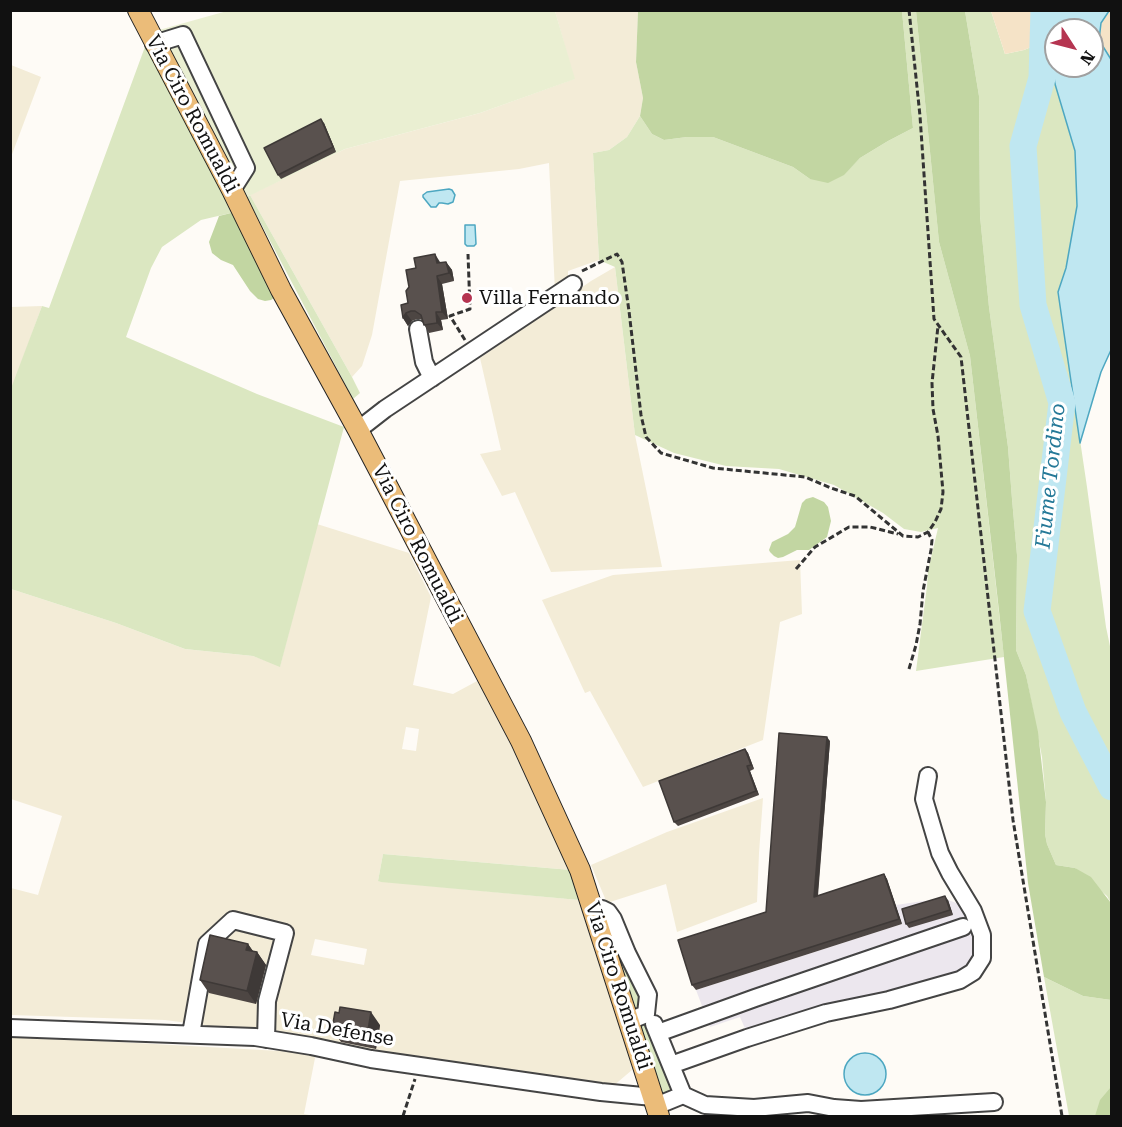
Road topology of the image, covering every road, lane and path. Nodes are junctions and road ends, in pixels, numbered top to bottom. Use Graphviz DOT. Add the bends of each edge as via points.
graph roads {
  1 [pos="138,10"];
  2 [pos="909,10"];
  3 [pos="154,44"];
  4 [pos="232,190"];
  5 [pos="468,254"];
  6 [pos="573,284"];
  7 [pos="938,324"];
  8 [pos="418,329"];
  9 [pos="472,351"];
  10 [pos="432,378"];
  11 [pos="357,430"];
  12 [pos="928,532"];
  13 [pos="900,534"];
  14 [pos="796,569"];
  15 [pos="909,669"];
  16 [pos="928,776"];
  17 [pos="963,927"];
  18 [pos="637,1017"];
  19 [pos="10,1028"];
  20 [pos="658,1033"];
  21 [pos="191,1034"];
  22 [pos="266,1039"];
  23 [pos="671,1065"];
  24 [pos="419,1066"];
  25 [pos="683,1095"];
  26 [pos="994,1102"];
  27 [pos="656,1106"];
  28 [pos="403,1116"];
  29 [pos="1062,1116"];
  1 -- 3 [label="main road, Via Ciro Romualdi"];
  2 -- 7 [label="path" via="934,319"];
  3 -- 4 [label="main road, Via Ciro Romualdi"];
  3 -- 4 [label="street" via="183,35 246,168"];
  4 -- 11 [label="main road, Via Ciro Romualdi"];
  5 -- 9 [label="path" via="470,309 450,316"];
  6 -- 9 [label="street"];
  6 -- 13 [label="path" via="583,270 606,258 617,254 622,262 641,415 646,437 661,453 713,468 805,477 855,496"];
  7 -- 12 [label="path" via="932,383 943,492 941,509"];
  7 -- 29 [label="path" via="961,357 1013,820"];
  8 -- 10 [label="street" via="424,362"];
  9 -- 10 [label="street"];
  10 -- 11 [label="street"];
  11 -- 18 [label="main road, Via Ciro Romualdi" via="521,741 580,870"];
  12 -- 13 [label="path" via="918,537"];
  12 -- 15 [label="path" via="931,550"];
  13 -- 14 [label="path" via="849,527 815,548"];
  16 -- 23 [label="street" via="924,799 940,853 982,935 982,958 973,972 960,980 889,1000 826,1013"];
  17 -- 20 [label="street"];
  18 -- 20 [label="street" via="652,1019"];
  18 -- 27 [label="main road, Via Ciro Romualdi"];
  19 -- 21 [label="street, Via Defense"];
  20 -- 23 [label="street"];
  21 -- 22 [label="street, Via Defense"];
  21 -- 22 [label="street" via="207,944 233,920 285,933 267,1000"];
  22 -- 24 [label="street, Via Defense"];
  23 -- 25 [label="street"];
  24 -- 27 [label="street, Via Defense" via="601,1092"];
  24 -- 28 [label="path"];
  25 -- 26 [label="street" via="705,1106 808,1103 861,1110"];
  25 -- 27 [label="street"];
}
